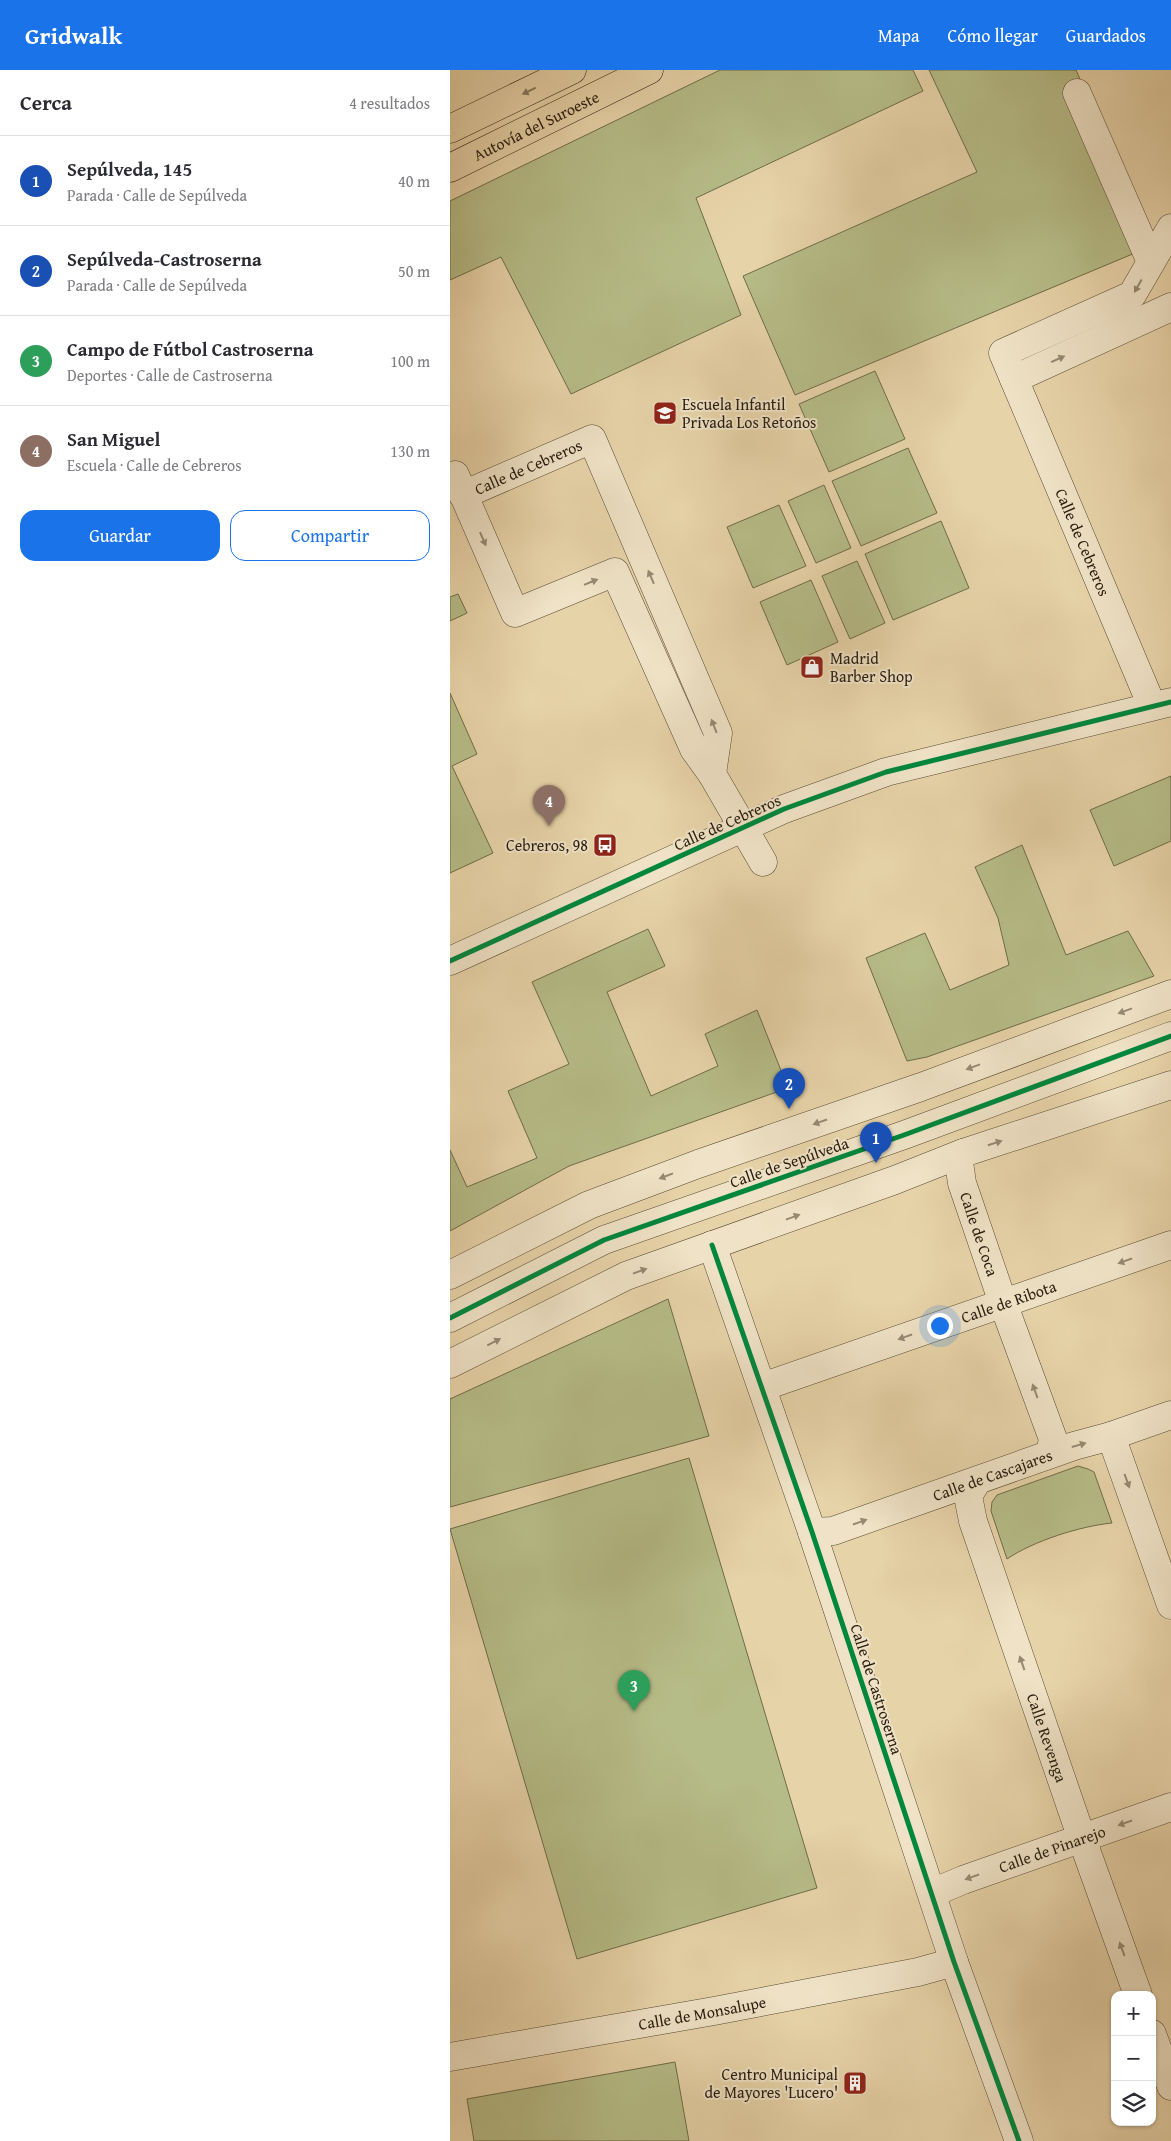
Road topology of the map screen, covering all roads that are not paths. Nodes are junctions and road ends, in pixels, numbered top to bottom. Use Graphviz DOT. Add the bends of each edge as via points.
graph roads {
  1 [pos="572,70"];
  2 [pos="649,70"];
  3 [pos="1077,93"];
  4 [pos="450,129"];
  5 [pos="450,168"];
  6 [pos="1171,228"];
  7 [pos="1151,262"];
  8 [pos="1171,308"];
  9 [pos="1014,379"];
  10 [pos="457,486"];
  11 [pos="1161,704"];
  12 [pos="712,774"];
  13 [pos="743,829"];
  14 [pos="763,862"];
  15 [pos="450,961"];
  16 [pos="1171,994"];
  17 [pos="1171,1036"];
  18 [pos="1171,1085"];
  19 [pos="963,1153"];
  20 [pos="1171,1245"];
  21 [pos="712,1246"];
  22 [pos="450,1274"];
  23 [pos="1003,1303"];
  24 [pos="450,1318"];
  25 [pos="450,1364"];
  26 [pos="762,1386"];
  27 [pos="1171,1415"];
  28 [pos="1111,1436"];
  29 [pos="1050,1454"];
  30 [pos="977,1481"];
  31 [pos="812,1532"];
  32 [pos="1171,1606"];
  33 [pos="1171,1807"];
  34 [pos="1082,1839"];
  35 [pos="932,1893"];
  36 [pos="954,1962"];
  37 [pos="1137,1991"];
  38 [pos="1153,2036"];
  39 [pos="450,2057"];
  40 [pos="1171,2086"];
  41 [pos="1019,2141"];
  1 -- 4 [label="highway, one-way"];
  2 -- 5 [label="highway, Autovía del Suroeste"];
  3 -- 7 [label="street"];
  6 -- 7 [label="street, Calle de Cebreros"];
  7 -- 9 [label="street, Calle de Cebreros, one-way" via="1132,295 1002,353"];
  9 -- 8 [label="street, one-way"];
  9 -- 11 [label="street, Calle de Cebreros"];
  10 -- 12 [label="street, Calle de Cebreros, one-way" via="515,613 616,572 694,749"];
  12 -- 10 [label="street, Calle de Cebreros, one-way" via="718,733 592,439"];
  11 -- 13 [label="street, Calle de Cebreros" via="886,772 784,809"];
  12 -- 13 [label="street, Calle de Cebreros"];
  13 -- 14 [label="street, Calle de Cebreros"];
  13 -- 15 [label="street, Calle de Cebreros"];
  16 -- 22 [label="street, Calle de Sepúlveda, one-way" via="589,1205"];
  17 -- 24 [label="street, Calle de Sepúlveda" via="904,1135 604,1240"];
  19 -- 18 [label="street, one-way"];
  21 -- 19 [label="street, one-way"];
  19 -- 23 [label="street, Calle de Coca" via="959,1162 962,1183"];
  20 -- 23 [label="street, Calle de Ribota, one-way"];
  25 -- 21 [label="street, one-way" via="626,1276"];
  21 -- 26 [label="street, Calle de Castroserna"];
  23 -- 26 [label="street, Calle de Ribota, one-way"];
  29 -- 23 [label="street, Calle de Coca, one-way" via="1053,1439"];
  26 -- 31 [label="street, Calle de Castroserna"];
  27 -- 28 [label="street, Calle de Cascajares"];
  29 -- 28 [label="street, Calle de Cascajares, one-way"];
  28 -- 32 [label="street, one-way"];
  29 -- 30 [label="street, Calle de Cascajares"];
  31 -- 30 [label="street, Calle de Cascajares, one-way" via="833,1531"];
  34 -- 30 [label="street, Calle Revenga, one-way" via="973,1521 968,1496"];
  31 -- 35 [label="street, Calle de Castroserna"];
  33 -- 34 [label="street, Calle de Pinarejo, one-way"];
  34 -- 35 [label="street, Calle de Pinarejo, one-way"];
  37 -- 34 [label="street, Calle Revenga, one-way"];
  35 -- 36 [label="street, Calle de Castroserna"];
  36 -- 39 [label="street, Calle de Monsalupe" via="918,1972"];
  36 -- 41 [label="street, Calle de Castroserna"];
  38 -- 40 [label="street"];
}
